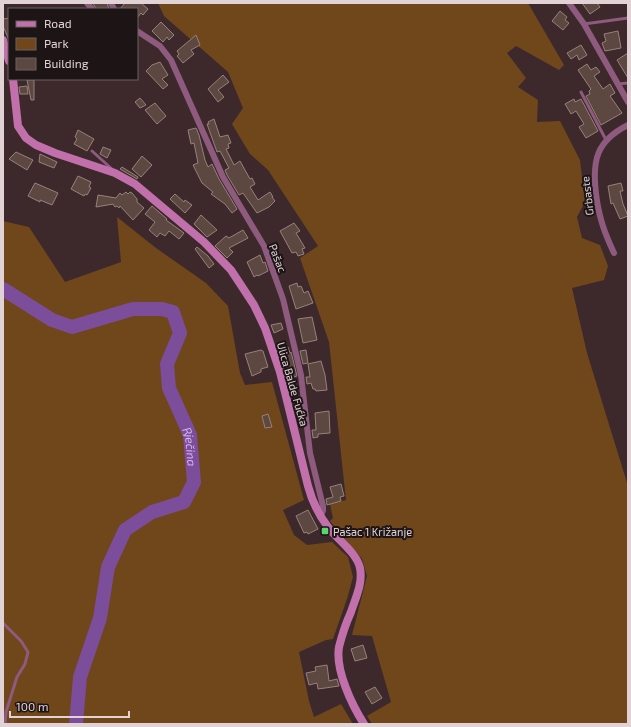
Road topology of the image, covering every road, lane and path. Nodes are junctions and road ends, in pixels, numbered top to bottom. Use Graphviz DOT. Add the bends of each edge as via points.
graph roads {
  1 [pos="569,3"];
  2 [pos="628,18"];
  3 [pos="584,24"];
  4 [pos="138,32"];
  5 [pos="138,34"];
  6 [pos="144,37"];
  7 [pos="3,40"];
  8 [pos="8,58"];
  9 [pos="13,80"];
  10 [pos="628,83"];
  11 [pos="618,84"];
  12 [pos="581,92"];
  13 [pos="628,102"];
  14 [pos="628,124"];
  15 [pos="606,141"];
  16 [pos="92,151"];
  17 [pos="115,173"];
  18 [pos="614,253"];
  19 [pos="320,516"];
  20 [pos="3,623"];
  21 [pos="6,724"];
  22 [pos="364,724"];
  1 -- 3 [label="street"];
  2 -- 3 [label="lane"];
  3 -- 11 [label="street"];
  4 -- 6 [label="street, Pašac"];
  5 -- 6 [label="street, Pašac"];
  6 -- 19 [label="street, Pašac" via="160,46 172,60 223,177 264,246 283,299 301,375 310,453 323,506"];
  7 -- 8 [label="main road"];
  9 -- 17 [label="main road, Ulica Balde Fućka" via="18,126 26,138 55,153"];
  10 -- 11 [label="lane"];
  11 -- 13 [label="street"];
  12 -- 15 [label="lane"];
  14 -- 15 [label="street, Grbaste"];
  15 -- 18 [label="street, Grbaste" via="596,160 594,180 598,213 604,234"];
  16 -- 17 [label="lane"];
  17 -- 19 [label="main road, Ulica Balde Fućka" via="135,184 204,242 231,270 250,298 265,328 280,372 308,486"];
  19 -- 22 [label="main road, Ulica Balde Fućka" via="356,559 360,569 360,587 339,648 340,666 347,693"];
  20 -- 21 [label="lane" via="28,652 6,712"];
}
